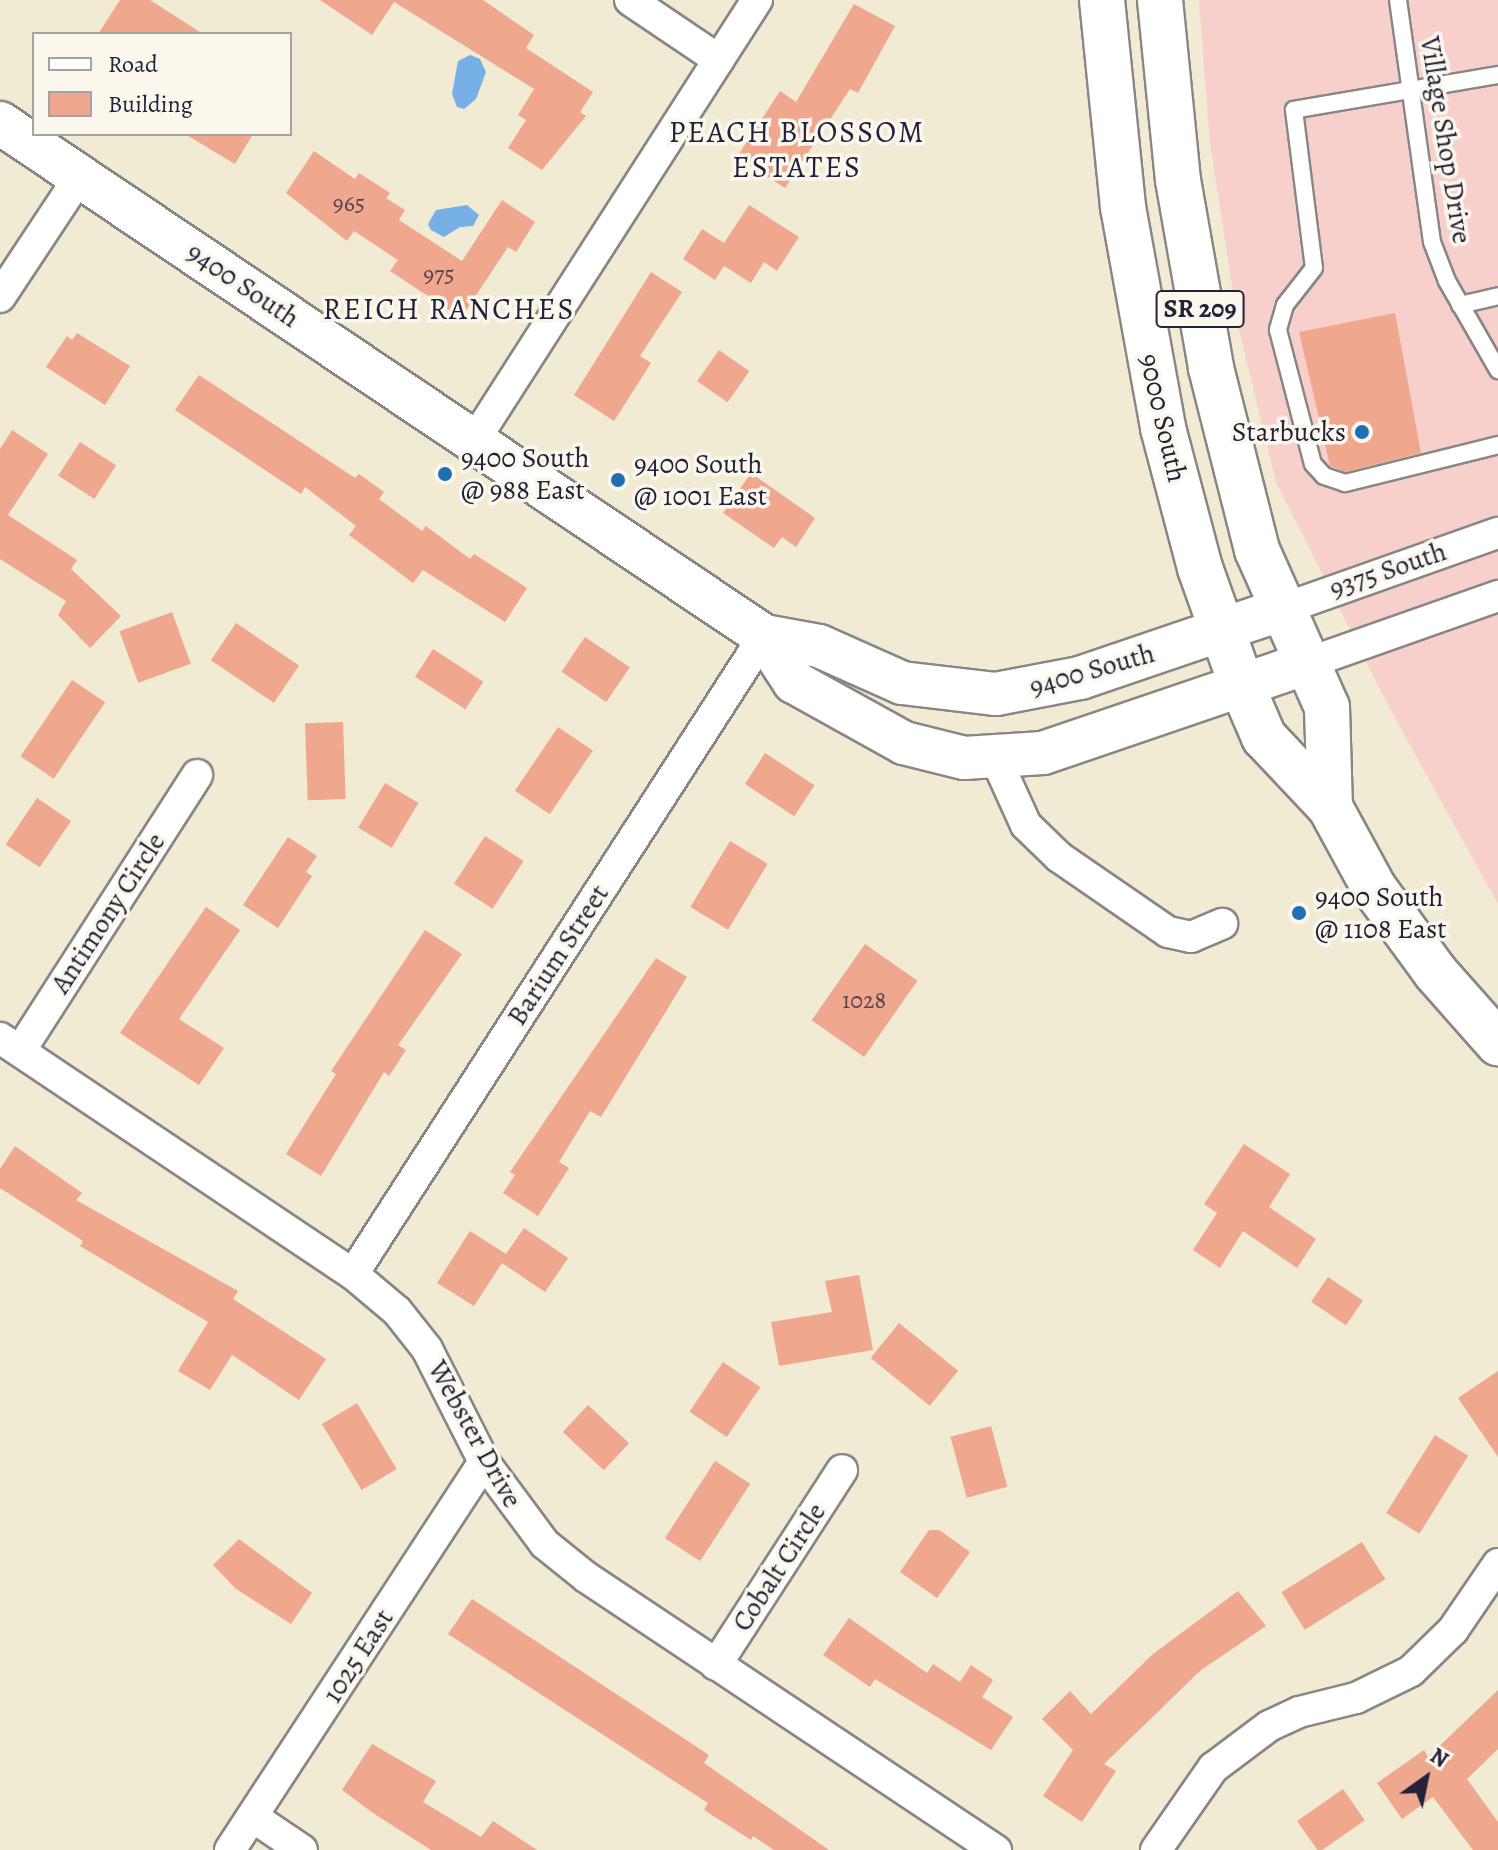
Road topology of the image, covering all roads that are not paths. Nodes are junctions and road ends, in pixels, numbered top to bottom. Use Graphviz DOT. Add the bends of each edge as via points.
graph roads {
  1 [pos="630,0"];
  2 [pos="757,0"];
  3 [pos="1102,0"];
  4 [pos="1160,0"];
  5 [pos="1398,0"];
  6 [pos="719,60"];
  7 [pos="1498,75"];
  8 [pos="1408,91"];
  9 [pos="0,123"];
  10 [pos="80,176"];
  11 [pos="1498,296"];
  12 [pos="0,297"];
  13 [pos="1460,305"];
  14 [pos="1498,370"];
  15 [pos="474,441"];
  16 [pos="1498,445"];
  17 [pos="1498,533"];
  18 [pos="1498,596"];
  19 [pos="1280,610"];
  20 [pos="1221,631"];
  21 [pos="764,636"];
  22 [pos="1305,664"];
  23 [pos="1242,686"];
  24 [pos="996,759"];
  25 [pos="197,775"];
  26 [pos="1330,807"];
  27 [pos="1222,924"];
  28 [pos="1498,1043"];
  29 [pos="10,1044"];
  30 [pos="353,1274"];
  31 [pos="484,1462"];
  32 [pos="842,1470"];
  33 [pos="1498,1564"];
  34 [pos="716,1665"];
  35 [pos="253,1817"];
  36 [pos="230,1850"];
  37 [pos="302,1850"];
  38 [pos="996,1850"];
  39 [pos="1156,1850"];
  1 -- 6 [label="street"];
  2 -- 6 [label="street"];
  3 -- 20 [label="main road, 9000 South / SR 209" via="1113,127 1140,313 1167,443"];
  4 -- 19 [label="main road, 9000 South / SR 209" via="1178,180 1211,368 1240,491"];
  5 -- 8 [label="lane, Village Shop Drive"];
  6 -- 15 [label="street"];
  7 -- 8 [label="lane"];
  8 -- 13 [label="lane, Village Shop Drive" via="1432,242"];
  8 -- 16 [label="lane" via="1294,110 1314,268 1285,305 1278,330 1313,464 1324,476 1345,483"];
  9 -- 10 [label="main road, 9400 South"];
  10 -- 12 [label="street"];
  10 -- 15 [label="main road, 9400 South"];
  11 -- 13 [label="lane"];
  13 -- 14 [label="lane, Village Shop Drive"];
  15 -- 21 [label="main road, 9400 South"];
  17 -- 19 [label="street, 9375 South"];
  18 -- 22 [label="street, 9375 South"];
  19 -- 20 [label="main road, 9400 South"];
  19 -- 22 [label="main road, 9000 South / SR 209"];
  20 -- 21 [label="main road, 9400 South" via="1080,678 996,694 902,683 819,646"];
  20 -- 23 [label="main road, 9000 South / SR 209"];
  21 -- 24 [label="main road, 9400 South" via="794,682 873,729 933,752"];
  21 -- 30 [label="street, Barium Street"];
  22 -- 23 [label="main road, 9400 South"];
  22 -- 26 [label="main road, SR 209" via="1327,707"];
  23 -- 24 [label="main road, 9400 South" via="1078,744"];
  23 -- 26 [label="main road, SR 209" via="1264,737"];
  24 -- 27 [label="street" via="1026,825 1059,857 1168,932 1191,937"];
  25 -- 29 [label="street, Antimony Circle"];
  26 -- 28 [label="main road, SR 209" via="1374,888 1436,973"];
  29 -- 30 [label="street, Webster Drive"];
  30 -- 31 [label="street, Webster Drive" via="397,1311 427,1349"];
  31 -- 34 [label="street, Webster Drive" via="545,1544"];
  31 -- 35 [label="street, 1025 East"];
  32 -- 34 [label="street, Cobalt Circle"];
  33 -- 39 [label="street" via="1453,1630 1411,1671 1356,1698 1299,1712 1269,1726 1222,1760"];
  34 -- 38 [label="street, Webster Drive"];
  35 -- 36 [label="street, 1025 East"];
  35 -- 37 [label="street"];
}
